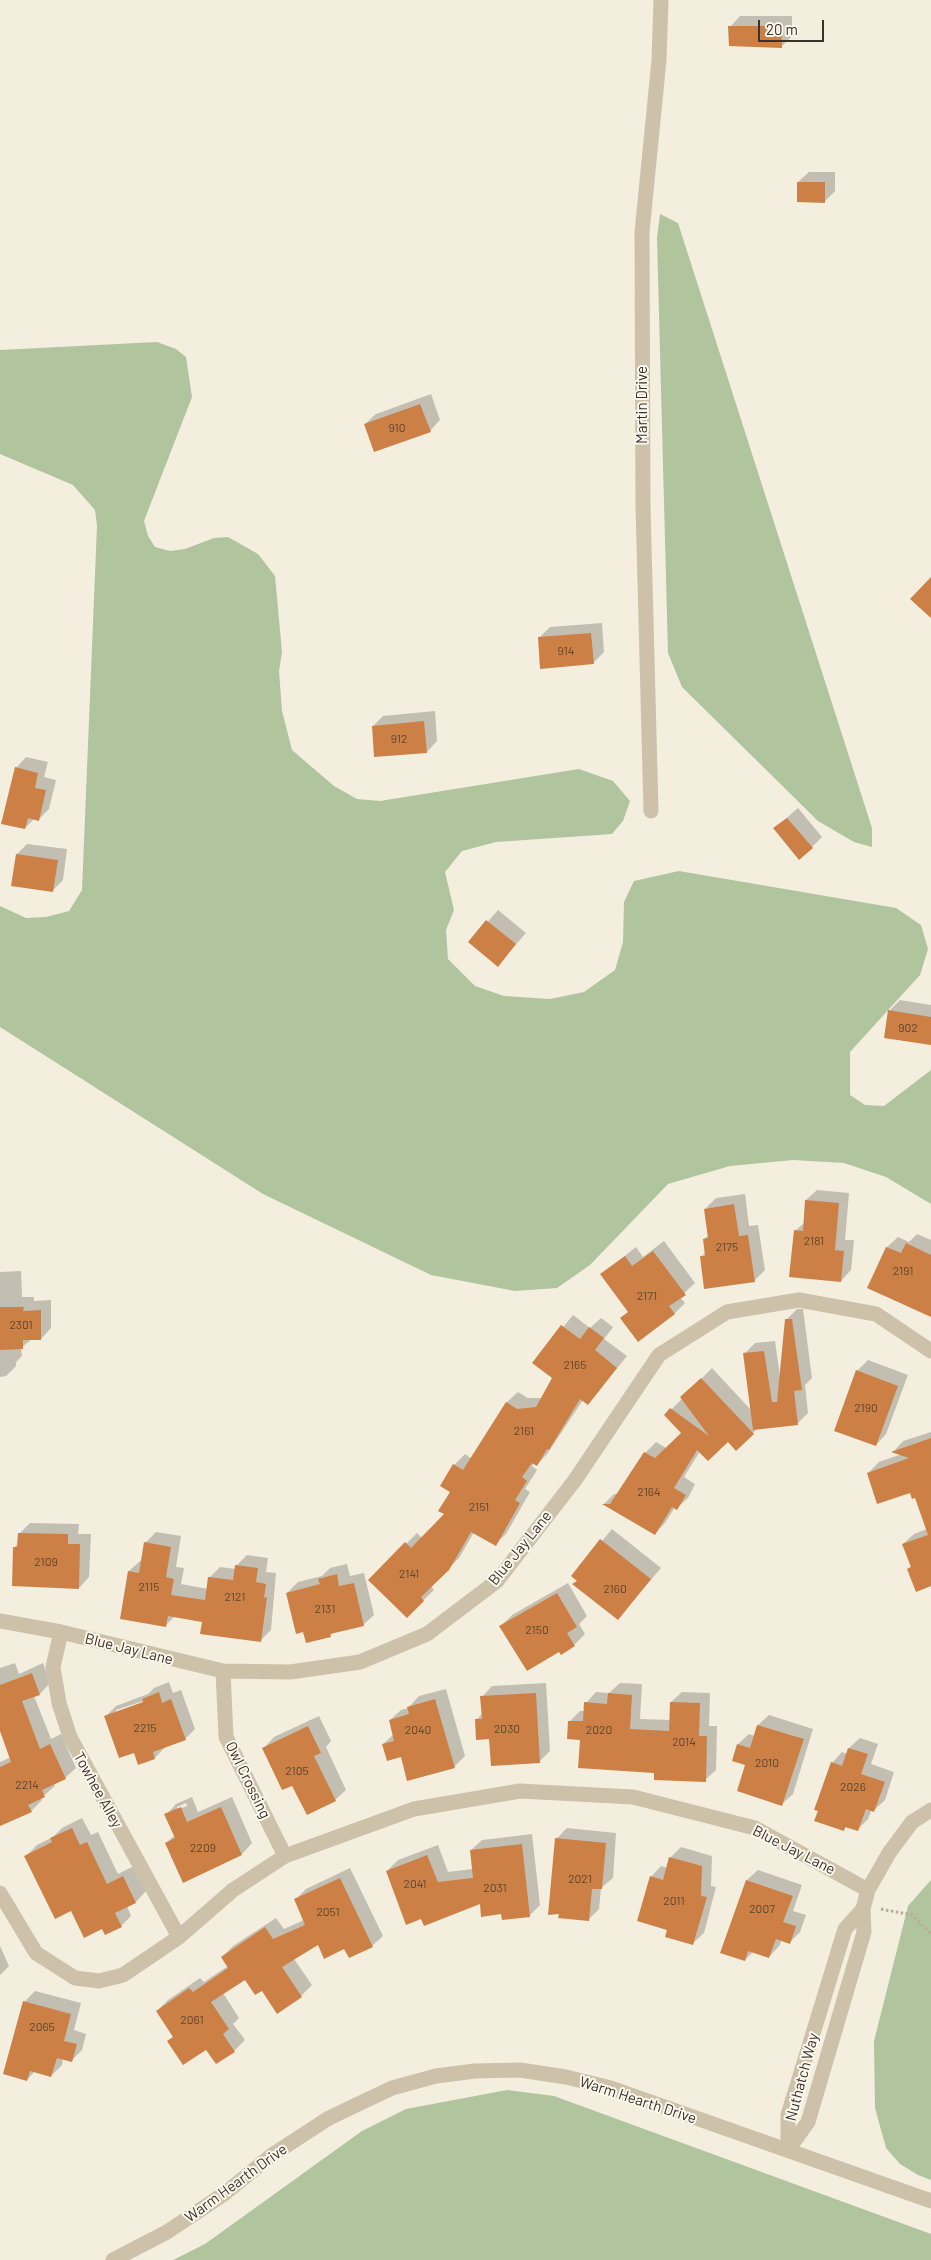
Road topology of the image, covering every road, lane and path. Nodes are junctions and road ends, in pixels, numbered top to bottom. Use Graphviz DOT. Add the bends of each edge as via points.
graph roads {
  1 [pos="661,0"];
  2 [pos="650,811"];
  3 [pos="931,1351"];
  4 [pos="0,1621"];
  5 [pos="61,1632"];
  6 [pos="223,1671"];
  7 [pos="931,1810"];
  8 [pos="285,1856"];
  9 [pos="868,1890"];
  10 [pos="0,1893"];
  11 [pos="863,1909"];
  12 [pos="931,1934"];
  13 [pos="179,1937"];
  14 [pos="788,2150"];
  15 [pos="931,2201"];
  16 [pos="113,2260"];
  1 -- 2 [label="street, Martin Drive" via="659,60 642,232 643,506"];
  3 -- 6 [label="street, Blue Jay Lane" via="876,1314 799,1300 727,1312 659,1355 575,1480 496,1581 426,1634 360,1662 290,1672"];
  4 -- 5 [label="street, Blue Jay Lane"];
  5 -- 6 [label="street, Blue Jay Lane"];
  5 -- 13 [label="street, Towhee Alley" via="53,1667 70,1737"];
  6 -- 8 [label="street, Owl Crossing" via="226,1737"];
  7 -- 9 [label="street, Nuthatch Way" via="912,1822"];
  8 -- 9 [label="street, Blue Jay Lane" via="414,1809 520,1791 633,1797 755,1828"];
  8 -- 13 [label="street, Blue Jay Lane" via="233,1890"];
  9 -- 11 [label="street, Nuthatch Way"];
  10 -- 13 [label="street, Blue Jay Lane" via="36,1953 75,1978 99,1981 123,1975"];
  11 -- 12 [label="path" via="912,1915"];
  11 -- 14 [label="street, Nuthatch Way" via="864,1932 808,2122"];
  11 -- 14 [label="street, Nuthatch Way" via="844,1928 788,2115"];
  14 -- 15 [label="street, Warm Hearth Drive"];
  14 -- 16 [label="street, Warm Hearth Drive" via="611,2088 566,2078 520,2070 436,2076 392,2088 329,2118 167,2232"];
}
